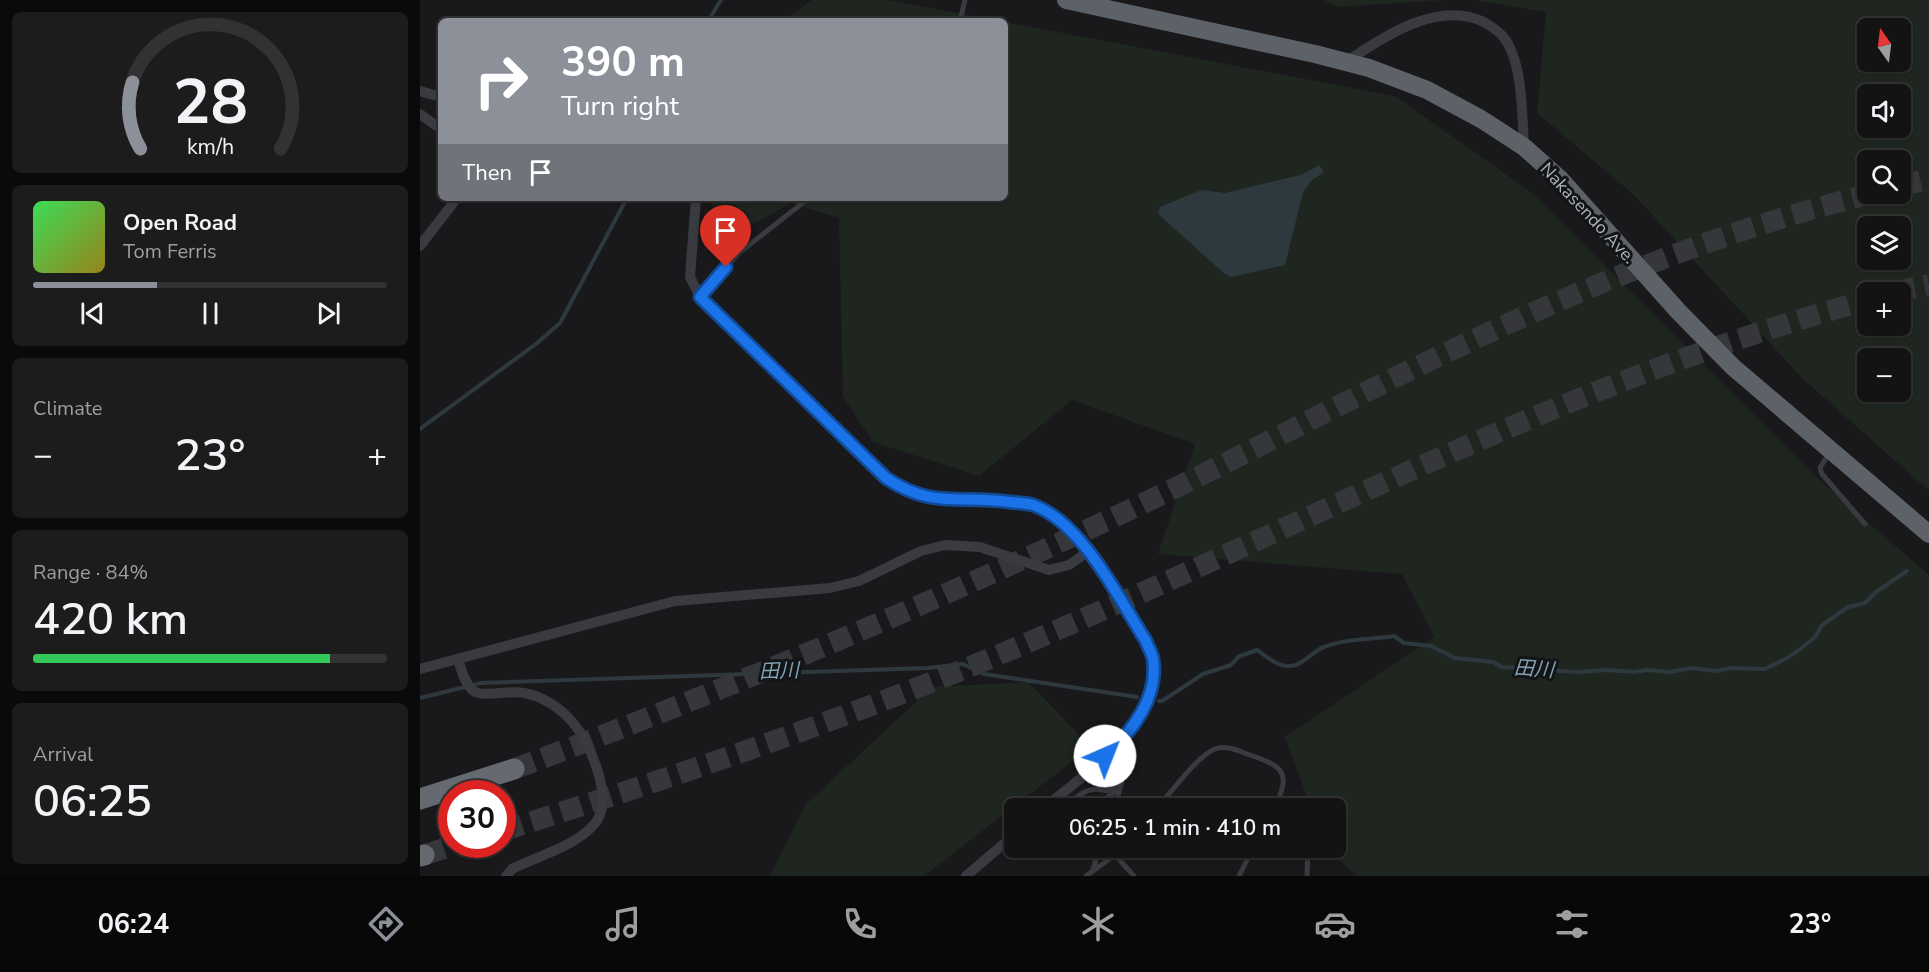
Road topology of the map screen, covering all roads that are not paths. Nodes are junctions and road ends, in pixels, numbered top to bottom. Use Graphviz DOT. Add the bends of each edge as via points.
graph roads {
  1 [pos="965,0"];
  2 [pos="1066,0"];
  3 [pos="961,18"];
  4 [pos="1346,62"];
  5 [pos="420,92"];
  6 [pos="438,97"];
  7 [pos="420,114"];
  8 [pos="438,128"];
  9 [pos="1524,147"];
  10 [pos="455,201"];
  11 [pos="696,201"];
  12 [pos="805,201"];
  13 [pos="420,246"];
  14 [pos="700,297"];
  15 [pos="1830,451"];
  16 [pos="1865,524"];
  17 [pos="1929,534"];
  18 [pos="1089,551"];
  19 [pos="458,659"];
  20 [pos="420,669"];
  21 [pos="1120,743"];
  22 [pos="514,769"];
  23 [pos="1122,784"];
  24 [pos="1056,798"];
  25 [pos="1078,798"];
  26 [pos="1106,798"];
  27 [pos="1117,798"];
  28 [pos="1166,798"];
  29 [pos="1279,798"];
  30 [pos="420,799"];
  31 [pos="1004,844"];
  32 [pos="1097,858"];
  33 [pos="1111,858"];
  34 [pos="1119,858"];
  35 [pos="1248,858"];
  36 [pos="1308,858"];
  37 [pos="1093,870"];
  38 [pos="506,876"];
  39 [pos="966,876"];
  40 [pos="1086,876"];
  41 [pos="1134,876"];
  42 [pos="1239,876"];
  43 [pos="1307,876"];
  1 -- 3 [label="lane"];
  2 -- 4 [label="highway, Nakasendo Ave."];
  4 -- 9 [label="highway, Nakasendo Ave." via="1427,90"];
  4 -- 9 [label="street" via="1404,25 1445,14 1474,17 1505,39 1514,60"];
  5 -- 6 [label="street"];
  7 -- 8 [label="street"];
  9 -- 15 [label="highway, Nakasendo Ave." via="1560,179 1733,367"];
  10 -- 13 [label="street"];
  11 -- 14 [label="street" via="690,277"];
  12 -- 14 [label="lane" via="739,253"];
  14 -- 18 [label="street" via="886,478 920,496 1032,505 1058,519"];
  15 -- 16 [label="lane" via="1820,468 1822,474"];
  15 -- 17 [label="highway, Nakasendo Ave."];
  18 -- 19 [label="street" via="1069,565 1049,570 980,547 945,545 921,551 859,581 830,588 675,601"];
  18 -- 21 [label="street" via="1153,657 1153,682 1145,707"];
  19 -- 20 [label="street"];
  19 -- 38 [label="street" via="471,688 478,693 525,693 552,704 574,724 602,783 598,818 584,835 512,869"];
  21 -- 23 [label="lane" via="1124,756"];
  21 -- 24 [label="street"];
  22 -- 30 [label="highway"];
  23 -- 25 [label="lane" via="1107,791 1089,789"];
  23 -- 26 [label="lane"];
  23 -- 27 [label="lane"];
  28 -- 29 [label="lane" via="1203,756 1216,748 1229,747 1280,769 1284,781"];
  31 -- 39 [label="street"];
  32 -- 37 [label="lane"];
  33 -- 37 [label="lane"];
  34 -- 41 [label="lane"];
  35 -- 42 [label="lane"];
  36 -- 43 [label="lane"];
  37 -- 40 [label="lane"];
}
